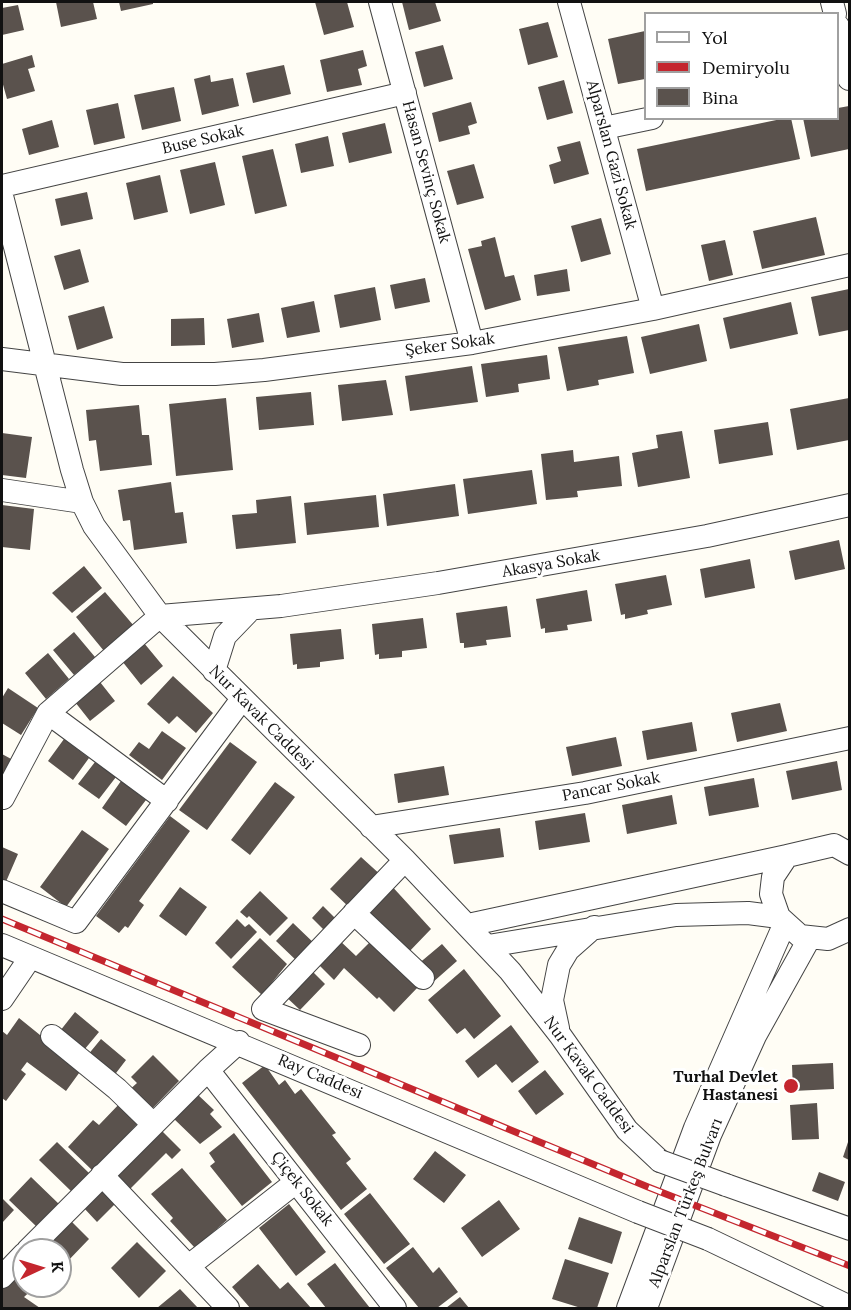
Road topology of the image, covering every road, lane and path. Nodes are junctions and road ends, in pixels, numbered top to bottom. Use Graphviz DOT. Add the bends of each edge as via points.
graph roads {
  1 [pos="380,2"];
  2 [pos="569,2"];
  3 [pos="840,26"];
  4 [pos="849,79"];
  5 [pos="405,93"];
  6 [pos="644,120"];
  7 [pos="604,128"];
  8 [pos="2,198"];
  9 [pos="849,265"];
  10 [pos="653,309"];
  11 [pos="472,343"];
  12 [pos="2,358"];
  13 [pos="46,365"];
  14 [pos="2,490"];
  15 [pos="82,502"];
  16 [pos="849,505"];
  17 [pos="251,609"];
  18 [pos="160,616"];
  19 [pos="213,671"];
  20 [pos="242,699"];
  21 [pos="48,712"];
  22 [pos="849,738"];
  23 [pos="3,798"];
  24 [pos="167,801"];
  25 [pos="371,827"];
  26 [pos="844,847"];
  27 [pos="787,856"];
  28 [pos="405,860"];
  29 [pos="2,891"];
  30 [pos="354,913"];
  31 [pos="782,921"];
  32 [pos="468,925"];
  33 [pos="595,927"];
  34 [pos="849,929"];
  35 [pos="809,939"];
  36 [pos="2,945"];
  37 [pos="488,946"];
  38 [pos="30,958"];
  39 [pos="423,978"];
  40 [pos="2,999"];
  41 [pos="560,1035"];
  42 [pos="52,1036"];
  43 [pos="239,1042"];
  44 [pos="359,1046"];
  45 [pos="208,1070"];
  46 [pos="153,1124"];
  47 [pos="102,1175"];
  48 [pos="695,1175"];
  49 [pos="296,1182"];
  50 [pos="849,1229"];
  51 [pos="40,1238"];
  52 [pos="190,1265"];
  53 [pos="847,1307"];
  54 [pos="228,1308"];
  55 [pos="395,1308"];
  56 [pos="628,1308"];
  57 [pos="646,1308"];
  1 -- 5 [label="street, Hasan Sevinç Sokak"];
  2 -- 7 [label="street, Alparslan Gazi Sokak"];
  3 -- 4 [label="street"];
  5 -- 8 [label="street, Buse Sokak"];
  5 -- 11 [label="street, Hasan Sevinç Sokak"];
  6 -- 7 [label="street"];
  7 -- 10 [label="street, Alparslan Gazi Sokak"];
  8 -- 13 [label="street, Nur Kavak Caddesi"];
  9 -- 10 [label="street, Şeker Sokak"];
  10 -- 11 [label="street, Şeker Sokak"];
  11 -- 13 [label="street, Şeker Sokak" via="215,374 122,374"];
  12 -- 13 [label="street, Şeker Sokak"];
  13 -- 15 [label="street, Nur Kavak Caddesi"];
  14 -- 15 [label="street"];
  15 -- 18 [label="street, Nur Kavak Caddesi" via="94,526"];
  16 -- 17 [label="street, Akasya Sokak" via="531,568"];
  17 -- 18 [label="street, Akasya Sokak"];
  17 -- 19 [label="street" via="225,636"];
  18 -- 19 [label="street, Nur Kavak Caddesi"];
  18 -- 21 [label="street"];
  19 -- 20 [label="street, Nur Kavak Caddesi"];
  20 -- 24 [label="street"];
  20 -- 25 [label="street, Nur Kavak Caddesi"];
  21 -- 23 [label="street"];
  21 -- 24 [label="street"];
  22 -- 25 [label="street, Pancar Sokak" via="585,792"];
  24 -- 29 [label="street" via="76,922"];
  25 -- 28 [label="street, Nur Kavak Caddesi"];
  26 -- 27 [label="street"];
  27 -- 31 [label="street" via="772,885 773,902"];
  27 -- 32 [label="street"];
  28 -- 30 [label="street"];
  28 -- 32 [label="street, Nur Kavak Caddesi"];
  30 -- 39 [label="street"];
  30 -- 44 [label="street" via="263,1009"];
  31 -- 33 [label="street" via="748,914 676,915"];
  31 -- 35 [label="street"];
  31 -- 56 [label="street, Alparslan Türkeş Bulvarı" via="694,1128"];
  32 -- 37 [label="street, Nur Kavak Caddesi"];
  33 -- 37 [label="street"];
  33 -- 41 [label="street" via="574,943 559,965 552,1000"];
  34 -- 35 [label="street" via="828,939"];
  35 -- 48 [label="street, Alparslan Türkeş Bulvarı" via="755,1036"];
  36 -- 38 [label="street, Ray Caddesi"];
  37 -- 41 [label="street, Nur Kavak Caddesi"];
  38 -- 40 [label="street"];
  38 -- 43 [label="street, Ray Caddesi"];
  41 -- 48 [label="street, Nur Kavak Caddesi, bridge" via="627,1130 660,1161"];
  42 -- 46 [label="street"];
  43 -- 45 [label="street"];
  43 -- 53 [label="street, Ray Caddesi, bridge" via="708,1239"];
  45 -- 46 [label="street"];
  45 -- 49 [label="street, Çiçek Sokak"];
  46 -- 47 [label="street"];
  47 -- 51 [label="street"];
  47 -- 52 [label="street"];
  48 -- 50 [label="street, bridge"];
  48 -- 57 [label="street, Alparslan Türkeş Bulvarı"];
  49 -- 52 [label="street"];
  49 -- 55 [label="street, Çiçek Sokak"];
  52 -- 54 [label="street"];
}
